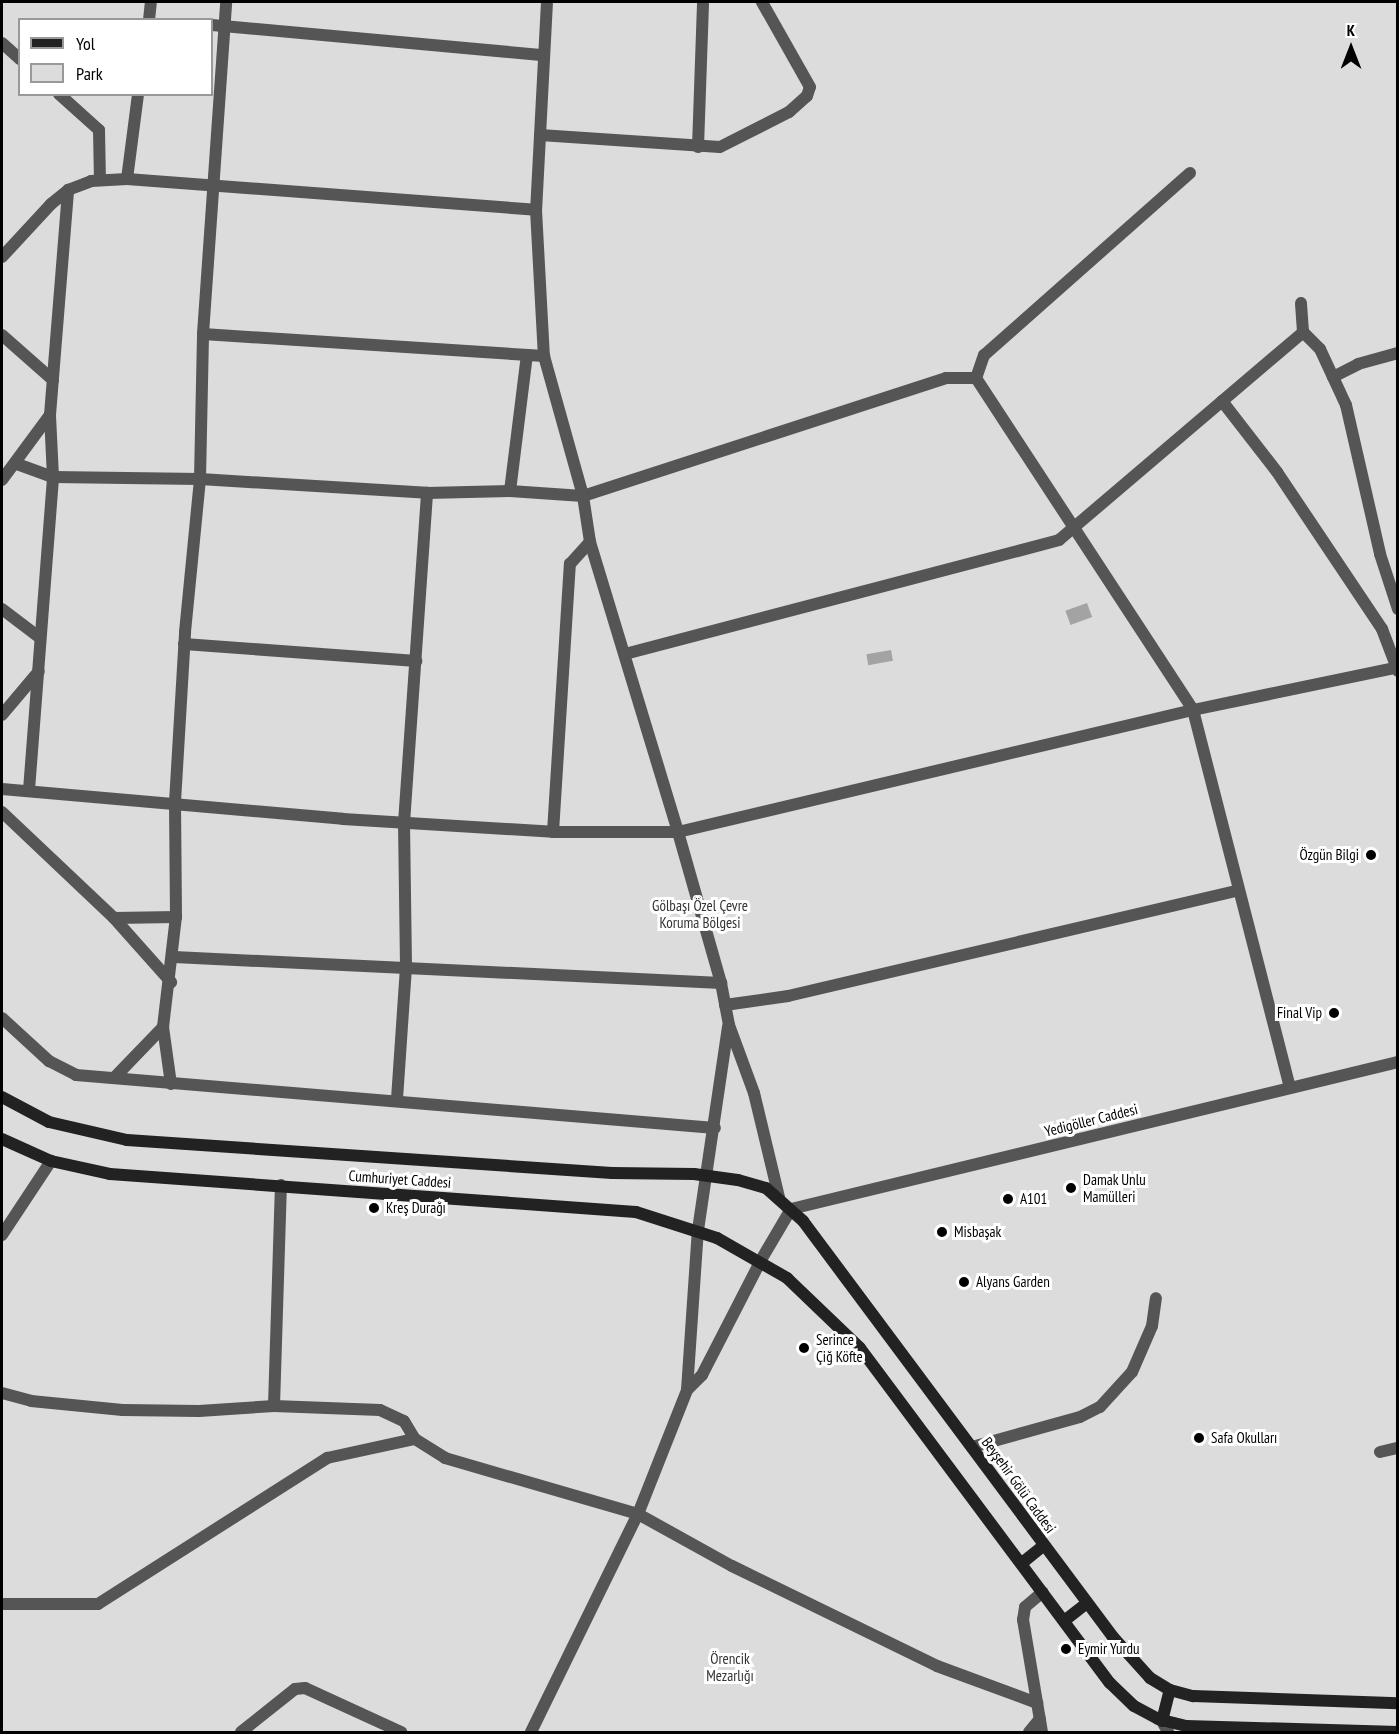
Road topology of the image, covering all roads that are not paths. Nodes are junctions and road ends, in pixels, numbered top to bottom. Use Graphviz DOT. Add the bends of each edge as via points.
graph roads {
  1 [pos="151,2"];
  2 [pos="226,2"];
  3 [pos="547,2"];
  4 [pos="703,2"];
  5 [pos="762,2"];
  6 [pos="149,18"];
  7 [pos="213,26"];
  8 [pos="225,27"];
  9 [pos="2,43"];
  10 [pos="544,55"];
  11 [pos="18,57"];
  12 [pos="61,96"];
  13 [pos="138,96"];
  14 [pos="540,135"];
  15 [pos="698,147"];
  16 [pos="1190,173"];
  17 [pos="127,178"];
  18 [pos="100,180"];
  19 [pos="212,185"];
  20 [pos="68,190"];
  21 [pos="536,210"];
  22 [pos="2,257"];
  23 [pos="1300,303"];
  24 [pos="1303,332"];
  25 [pos="203,334"];
  26 [pos="2,335"];
  27 [pos="1398,353"];
  28 [pos="527,355"];
  29 [pos="543,356"];
  30 [pos="1333,377"];
  31 [pos="976,378"];
  32 [pos="52,380"];
  33 [pos="1222,401"];
  34 [pos="50,415"];
  35 [pos="16,464"];
  36 [pos="52,477"];
  37 [pos="200,479"];
  38 [pos="2,480"];
  39 [pos="510,491"];
  40 [pos="427,493"];
  41 [pos="583,496"];
  42 [pos="1074,528"];
  43 [pos="590,542"];
  44 [pos="2,609"];
  45 [pos="1398,609"];
  46 [pos="40,638"];
  47 [pos="184,644"];
  48 [pos="625,654"];
  49 [pos="417,662"];
  50 [pos="1397,669"];
  51 [pos="39,671"];
  52 [pos="1192,710"];
  53 [pos="2,715"];
  54 [pos="2,789"];
  55 [pos="29,790"];
  56 [pos="175,802"];
  57 [pos="2,812"];
  58 [pos="404,823"];
  59 [pos="553,832"];
  60 [pos="678,832"];
  61 [pos="1237,891"];
  62 [pos="176,917"];
  63 [pos="114,918"];
  64 [pos="174,957"];
  65 [pos="406,966"];
  66 [pos="171,982"];
  67 [pos="721,983"];
  68 [pos="725,1005"];
  69 [pos="2,1018"];
  70 [pos="729,1025"];
  71 [pos="163,1027"];
  72 [pos="1398,1062"];
  73 [pos="114,1078"];
  74 [pos="171,1084"];
  75 [pos="1290,1088"];
  76 [pos="2,1097"];
  77 [pos="397,1099"];
  78 [pos="715,1128"];
  79 [pos="2,1139"];
  80 [pos="51,1161"];
  81 [pos="673,1174"];
  82 [pos="709,1176"];
  83 [pos="281,1185"];
  84 [pos="779,1197"];
  85 [pos="791,1209"];
  86 [pos="698,1230"];
  87 [pos="2,1235"];
  88 [pos="760,1260"];
  89 [pos="1156,1298"];
  90 [pos="687,1390"];
  91 [pos="2,1393"];
  92 [pos="274,1406"];
  93 [pos="415,1439"];
  94 [pos="972,1447"];
  95 [pos="1398,1448"];
  96 [pos="1380,1452"];
  97 [pos="638,1514"];
  98 [pos="1044,1545"];
  99 [pos="1022,1563"];
  100 [pos="1043,1592"];
  101 [pos="1087,1603"];
  102 [pos="2,1604"];
  103 [pos="1064,1621"];
  104 [pos="1170,1690"];
  105 [pos="1037,1703"];
  106 [pos="1398,1703"];
  107 [pos="1040,1719"];
  108 [pos="1162,1720"];
  109 [pos="1255,1730"];
  110 [pos="241,1732"];
  111 [pos="401,1732"];
  112 [pos="531,1732"];
  113 [pos="1029,1732"];
  114 [pos="1042,1732"];
  115 [pos="1168,1732"];
  116 [pos="1398,1732"];
  1 -- 6 [label="street"];
  2 -- 8 [label="street"];
  3 -- 10 [label="street"];
  4 -- 15 [label="street"];
  5 -- 15 [label="street" via="810,87 807,96 789,112 741,139 720,147"];
  7 -- 8 [label="street"];
  8 -- 10 [label="street"];
  8 -- 19 [label="street"];
  9 -- 11 [label="street"];
  10 -- 14 [label="street"];
  12 -- 18 [label="street" via="99,130"];
  13 -- 17 [label="street"];
  14 -- 15 [label="street"];
  14 -- 21 [label="street"];
  16 -- 31 [label="street" via="984,355"];
  17 -- 18 [label="street"];
  17 -- 19 [label="street"];
  18 -- 20 [label="street"];
  19 -- 21 [label="street"];
  19 -- 25 [label="street"];
  20 -- 22 [label="street"];
  20 -- 32 [label="street"];
  21 -- 29 [label="street"];
  23 -- 24 [label="street"];
  24 -- 30 [label="street" via="1320,349"];
  24 -- 33 [label="street"];
  25 -- 28 [label="street"];
  25 -- 37 [label="street"];
  26 -- 32 [label="street"];
  27 -- 30 [label="street" via="1358,364"];
  28 -- 29 [label="street"];
  28 -- 39 [label="street"];
  29 -- 41 [label="street"];
  30 -- 45 [label="street" via="1346,405 1380,554"];
  31 -- 41 [label="street" via="946,378"];
  31 -- 42 [label="street"];
  32 -- 34 [label="street"];
  33 -- 42 [label="street"];
  33 -- 50 [label="street" via="1275,469 1382,629"];
  34 -- 35 [label="street"];
  34 -- 36 [label="street"];
  35 -- 36 [label="street"];
  35 -- 38 [label="street"];
  36 -- 37 [label="street"];
  36 -- 46 [label="street"];
  37 -- 40 [label="street"];
  37 -- 47 [label="street"];
  39 -- 40 [label="street"];
  39 -- 41 [label="street"];
  40 -- 49 [label="street"];
  41 -- 43 [label="street"];
  42 -- 48 [label="street" via="1059,540"];
  42 -- 52 [label="street"];
  43 -- 48 [label="street"];
  43 -- 59 [label="street" via="570,564"];
  44 -- 46 [label="street"];
  46 -- 51 [label="street"];
  47 -- 49 [label="street"];
  47 -- 56 [label="street"];
  48 -- 60 [label="street"];
  49 -- 58 [label="street"];
  50 -- 52 [label="street"];
  51 -- 53 [label="street"];
  51 -- 55 [label="street"];
  52 -- 60 [label="street"];
  52 -- 61 [label="street"];
  54 -- 55 [label="street"];
  55 -- 56 [label="street"];
  56 -- 58 [label="street"];
  56 -- 62 [label="street"];
  57 -- 63 [label="street"];
  58 -- 59 [label="street"];
  58 -- 65 [label="street"];
  59 -- 60 [label="street"];
  60 -- 67 [label="street"];
  61 -- 68 [label="street" via="811,991"];
  61 -- 75 [label="street"];
  62 -- 63 [label="street"];
  62 -- 64 [label="street"];
  63 -- 66 [label="street"];
  64 -- 65 [label="street"];
  64 -- 66 [label="street"];
  65 -- 67 [label="street"];
  65 -- 77 [label="street"];
  66 -- 71 [label="street"];
  67 -- 68 [label="street"];
  68 -- 70 [label="street"];
  69 -- 73 [label="street" via="64,1072"];
  70 -- 78 [label="street"];
  70 -- 84 [label="street" via="754,1093"];
  71 -- 73 [label="street"];
  71 -- 74 [label="street"];
  72 -- 75 [label="street, Yedigöller Caddesi"];
  73 -- 74 [label="street"];
  74 -- 77 [label="street"];
  75 -- 85 [label="street, Yedigöller Caddesi"];
  76 -- 81 [label="main road, Cumhuriyet Caddesi" via="49,1122 127,1140"];
  77 -- 78 [label="street"];
  78 -- 82 [label="street"];
  79 -- 80 [label="main road, Cumhuriyet Caddesi"];
  80 -- 83 [label="main road, Cumhuriyet Caddesi" via="110,1174"];
  80 -- 87 [label="street"];
  81 -- 82 [label="main road, Beyşehir Gölü Caddesi"];
  82 -- 84 [label="main road, Beyşehir Gölü Caddesi" via="754,1184"];
  82 -- 86 [label="street"];
  83 -- 86 [label="main road, Cumhuriyet Caddesi" via="636,1212"];
  83 -- 92 [label="street"];
  84 -- 85 [label="main road, Beyşehir Gölü Caddesi"];
  85 -- 88 [label="street"];
  85 -- 94 [label="main road, Beyşehir Gölü Caddesi"];
  86 -- 88 [label="main road, Cumhuriyet Caddesi"];
  86 -- 90 [label="street"];
  88 -- 90 [label="street" via="702,1375"];
  88 -- 99 [label="main road, Cumhuriyet Caddesi" via="787,1278 860,1348"];
  89 -- 94 [label="street" via="1152,1326 1132,1372 1100,1407 1080,1417"];
  90 -- 97 [label="street"];
  91 -- 92 [label="street" via="31,1401 123,1410 199,1411"];
  92 -- 93 [label="street" via="380,1410 404,1421"];
  93 -- 97 [label="street" via="445,1458"];
  93 -- 102 [label="street" via="327,1458 98,1604"];
  94 -- 98 [label="main road, Beyşehir Gölü Caddesi"];
  95 -- 96 [label="street"];
  97 -- 105 [label="street" via="732,1566 937,1666"];
  97 -- 112 [label="street"];
  98 -- 99 [label="main road"];
  98 -- 101 [label="main road, Beyşehir Gölü Caddesi"];
  99 -- 100 [label="main road, Cumhuriyet Caddesi"];
  100 -- 103 [label="main road, Cumhuriyet Caddesi"];
  100 -- 105 [label="street" via="1025,1607 1023,1620"];
  101 -- 103 [label="main road"];
  101 -- 104 [label="main road, Beyşehir Gölü Caddesi" via="1138,1668"];
  103 -- 108 [label="main road, Cumhuriyet Caddesi" via="1126,1700"];
  104 -- 106 [label="main road, Beyşehir Gölü Caddesi" via="1209,1698"];
  104 -- 108 [label="main road"];
  105 -- 107 [label="street"];
  107 -- 113 [label="street"];
  107 -- 114 [label="street"];
  108 -- 109 [label="main road, Cumhuriyet Caddesi" via="1186,1726"];
  108 -- 115 [label="street"];
  109 -- 116 [label="main road, Cumhuriyet Caddesi"];
  110 -- 111 [label="street" via="288,1694 305,1688"];
}
